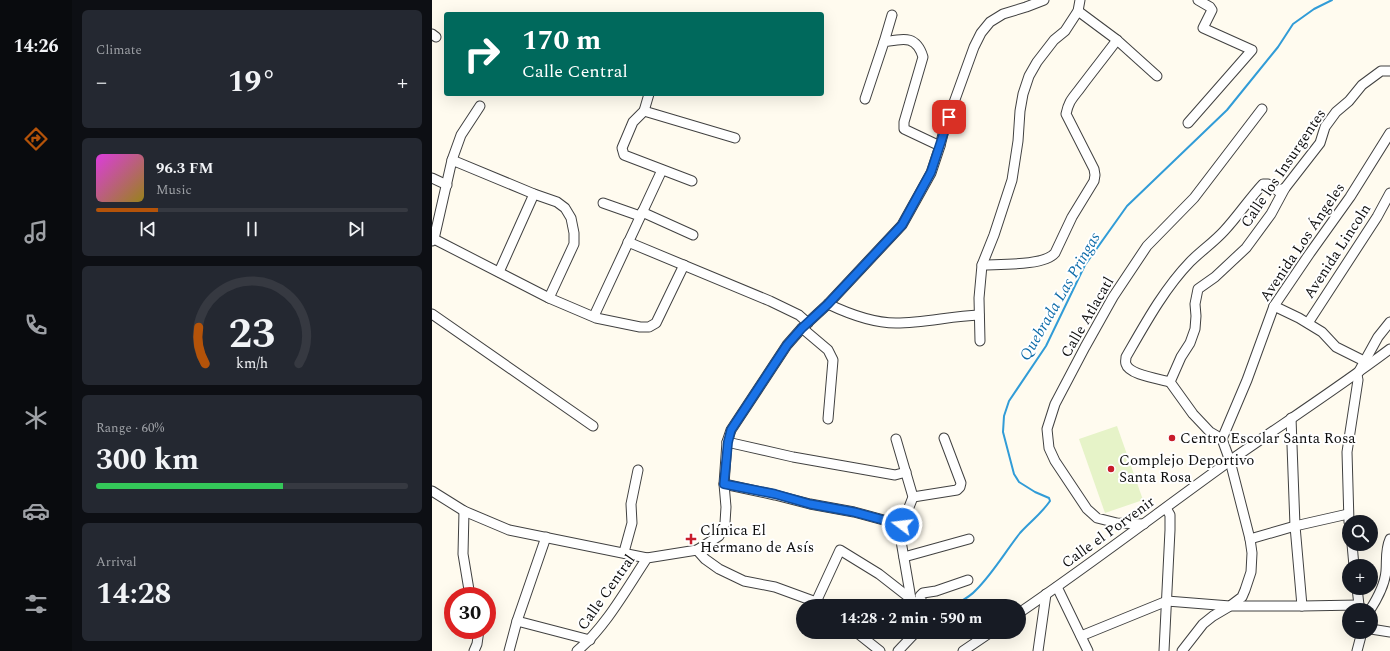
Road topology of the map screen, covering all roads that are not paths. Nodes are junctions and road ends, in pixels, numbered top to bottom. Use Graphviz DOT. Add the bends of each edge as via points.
graph roads {
  1 [pos="1044,0"];
  2 [pos="1080,0"];
  3 [pos="1198,0"];
  4 [pos="1078,11"];
  5 [pos="892,15"];
  6 [pos="1117,40"];
  7 [pos="884,42"];
  8 [pos="1390,72"];
  9 [pos="1157,76"];
  10 [pos="648,96"];
  11 [pos="865,99"];
  12 [pos="480,106"];
  13 [pos="1262,109"];
  14 [pos="644,110"];
  15 [pos="1188,124"];
  16 [pos="1390,133"];
  17 [pos="735,138"];
  18 [pos="940,146"];
  19 [pos="452,160"];
  20 [pos="662,170"];
  21 [pos="432,178"];
  22 [pos="692,181"];
  23 [pos="447,186"];
  24 [pos="1285,188"];
  25 [pos="1390,193"];
  26 [pos="534,194"];
  27 [pos="603,203"];
  28 [pos="641,214"];
  29 [pos="693,236"];
  30 [pos="433,240"];
  31 [pos="628,242"];
  32 [pos="684,265"];
  33 [pos="982,265"];
  34 [pos="499,272"];
  35 [pos="549,298"];
  36 [pos="828,304"];
  37 [pos="1274,306"];
  38 [pos="432,314"];
  39 [pos="979,315"];
  40 [pos="594,316"];
  41 [pos="1390,322"];
  42 [pos="1308,324"];
  43 [pos="805,326"];
  44 [pos="980,341"];
  45 [pos="1390,349"];
  46 [pos="1364,361"];
  47 [pos="1357,374"];
  48 [pos="1170,382"];
  49 [pos="1291,418"];
  50 [pos="828,419"];
  51 [pos="593,426"];
  52 [pos="944,438"];
  53 [pos="896,439"];
  54 [pos="1222,439"];
  55 [pos="728,442"];
  56 [pos="1230,461"];
  57 [pos="638,470"];
  58 [pos="906,472"];
  59 [pos="724,484"];
  60 [pos="432,491"];
  61 [pos="913,497"];
  62 [pos="1166,508"];
  63 [pos="464,511"];
  64 [pos="1349,515"];
  65 [pos="1342,519"];
  66 [pos="1144,524"];
  67 [pos="902,525"];
  68 [pos="1295,526"];
  69 [pos="546,537"];
  70 [pos="969,539"];
  71 [pos="1250,539"];
  72 [pos="1390,539"];
  73 [pos="697,550"];
  74 [pos="624,552"];
  75 [pos="904,557"];
  76 [pos="647,558"];
  77 [pos="1388,573"];
  78 [pos="968,580"];
  79 [pos="467,587"];
  80 [pos="1057,587"];
  81 [pos="1046,594"];
  82 [pos="808,599"];
  83 [pos="817,599"];
  84 [pos="911,599"];
  85 [pos="921,599"];
  86 [pos="1167,601"];
  87 [pos="1373,603"];
  88 [pos="1230,606"];
  89 [pos="1302,606"];
  90 [pos="1342,607"];
  91 [pos="1026,608"];
  92 [pos="517,621"];
  93 [pos="1378,630"];
  94 [pos="1390,632"];
  95 [pos="1081,636"];
  96 [pos="478,639"];
  97 [pos="865,639"];
  98 [pos="909,639"];
  99 [pos="983,639"];
  100 [pos="1360,639"];
  101 [pos="590,640"];
  102 [pos="972,648"];
  103 [pos="474,651"];
  104 [pos="509,651"];
  105 [pos="577,651"];
  106 [pos="880,651"];
  107 [pos="898,651"];
  108 [pos="963,651"];
  109 [pos="1038,651"];
  110 [pos="1088,651"];
  111 [pos="1164,651"];
  112 [pos="1182,651"];
  113 [pos="1357,651"];
  1 -- 18 [label="street, Calle Central" via="1003,14 990,22 981,33"];
  2 -- 4 [label="street"];
  3 -- 15 [label="street" via="1212,10 1203,28 1252,50"];
  4 -- 6 [label="street"];
  4 -- 33 [label="street" via="1065,31 1054,40 1037,62 1029,76 1020,111 1012,180"];
  5 -- 7 [label="street"];
  6 -- 9 [label="street"];
  6 -- 33 [label="street" via="1068,104 1066,114 1095,175 1055,253 1052,257 1028,263"];
  7 -- 11 [label="street"];
  7 -- 18 [label="street" via="911,40 921,49 923,57 904,129"];
  8 -- 24 [label="street, Calle los Insurgentes" via="1381,72 1362,85 1336,112 1325,127 1314,152"];
  10 -- 14 [label="street"];
  12 -- 19 [label="street" via="461,135"];
  13 -- 66 [label="street, Calle Atlacatl" via="1194,198 1147,246 1085,346 1054,404 1047,428 1049,448 1054,461 1087,509 1097,518 1117,523"];
  14 -- 17 [label="street"];
  14 -- 20 [label="street" via="633,122 622,148 624,155"];
  16 -- 37 [label="street, Avenida Los Ángeles" via="1350,197"];
  18 -- 36 [label="street, Calle Central" via="931,172 902,225"];
  19 -- 23 [label="street"];
  19 -- 26 [label="street"];
  20 -- 22 [label="street"];
  20 -- 28 [label="street"];
  21 -- 23 [label="street"];
  23 -- 30 [label="street"];
  24 -- 48 [label="street, Calle los Insurgentes" via="1272,214 1246,248 1198,289 1195,329"];
  24 -- 48 [label="street" via="1278,190 1263,184 1223,232 1190,262 1149,316 1126,357 1126,364 1135,372"];
  25 -- 42 [label="street, Avenida Lincoln"];
  26 -- 34 [label="street"];
  26 -- 35 [label="street" via="558,202 565,208 571,218 574,233 574,244"];
  27 -- 28 [label="street"];
  28 -- 29 [label="street"];
  28 -- 31 [label="street"];
  30 -- 34 [label="street"];
  31 -- 32 [label="street"];
  31 -- 40 [label="street"];
  32 -- 40 [label="street" via="656,323 649,327"];
  32 -- 43 [label="street" via="799,315"];
  33 -- 39 [label="street"];
  34 -- 35 [label="street"];
  35 -- 40 [label="street"];
  36 -- 39 [label="street" via="857,316 894,323"];
  36 -- 43 [label="street, Calle Central"];
  37 -- 42 [label="street"];
  37 -- 54 [label="street, Avenida Los Ángeles"];
  38 -- 51 [label="street"];
  39 -- 44 [label="street"];
  41 -- 46 [label="street"];
  42 -- 46 [label="street" via="1322,332 1336,347"];
  43 -- 50 [label="street" via="828,350 833,360"];
  43 -- 55 [label="street, Calle Central" via="787,345 743,411 731,430"];
  45 -- 47 [label="street, Calle el Porvenir"];
  46 -- 47 [label="street"];
  47 -- 49 [label="street, Calle el Porvenir"];
  47 -- 64 [label="street" via="1347,452"];
  48 -- 54 [label="street" via="1193,414 1210,432"];
  49 -- 56 [label="street, Calle el Porvenir"];
  49 -- 68 [label="street"];
  52 -- 61 [label="street" via="961,483 960,487 957,490"];
  53 -- 58 [label="street"];
  54 -- 56 [label="street"];
  55 -- 58 [label="street" via="793,457 895,475"];
  55 -- 59 [label="street, Calle Central"];
  56 -- 62 [label="street, Calle el Porvenir"];
  56 -- 71 [label="street"];
  57 -- 74 [label="street" via="631,504 632,524"];
  58 -- 61 [label="street"];
  59 -- 67 [label="street"];
  59 -- 73 [label="street, Calle Central" via="725,523 719,536"];
  60 -- 63 [label="street"];
  61 -- 67 [label="street"];
  62 -- 66 [label="street, Calle el Porvenir"];
  62 -- 86 [label="street" via="1170,514"];
  63 -- 69 [label="street" via="509,530"];
  63 -- 79 [label="street" via="463,554"];
  65 -- 68 [label="street"];
  66 -- 80 [label="street, Calle el Porvenir"];
  67 -- 75 [label="street"];
  68 -- 71 [label="street"];
  68 -- 89 [label="street"];
  69 -- 74 [label="street"];
  69 -- 92 [label="street"];
  70 -- 75 [label="street"];
  71 -- 88 [label="street" via="1251,572 1242,597"];
  72 -- 77 [label="street" via="1386,559"];
  73 -- 76 [label="street, Calle Central"];
  73 -- 82 [label="street" via="719,569 744,581 775,587"];
  74 -- 76 [label="street"];
  75 -- 84 [label="street"];
  76 -- 101 [label="street, Calle Central"];
  77 -- 87 [label="street"];
  78 -- 85 [label="street" via="923,593"];
  80 -- 81 [label="street, Calle el Porvenir"];
  80 -- 95 [label="street"];
  81 -- 91 [label="street, Calle el Porvenir"];
  81 -- 109 [label="street"];
  83 -- 84 [label="street" via="840,550"];
  86 -- 88 [label="street"];
  86 -- 95 [label="street"];
  86 -- 111 [label="street"];
  88 -- 89 [label="street"];
  88 -- 112 [label="street" via="1203,624"];
  89 -- 90 [label="street"];
  92 -- 101 [label="street"];
  92 -- 104 [label="street"];
  93 -- 94 [label="street"];
  95 -- 110 [label="street"];
  96 -- 103 [label="street"];
  97 -- 106 [label="street"];
  98 -- 107 [label="street"];
  99 -- 102 [label="street"];
  100 -- 113 [label="street"];
  101 -- 105 [label="street, Calle Central"];
  102 -- 108 [label="street"];
}
